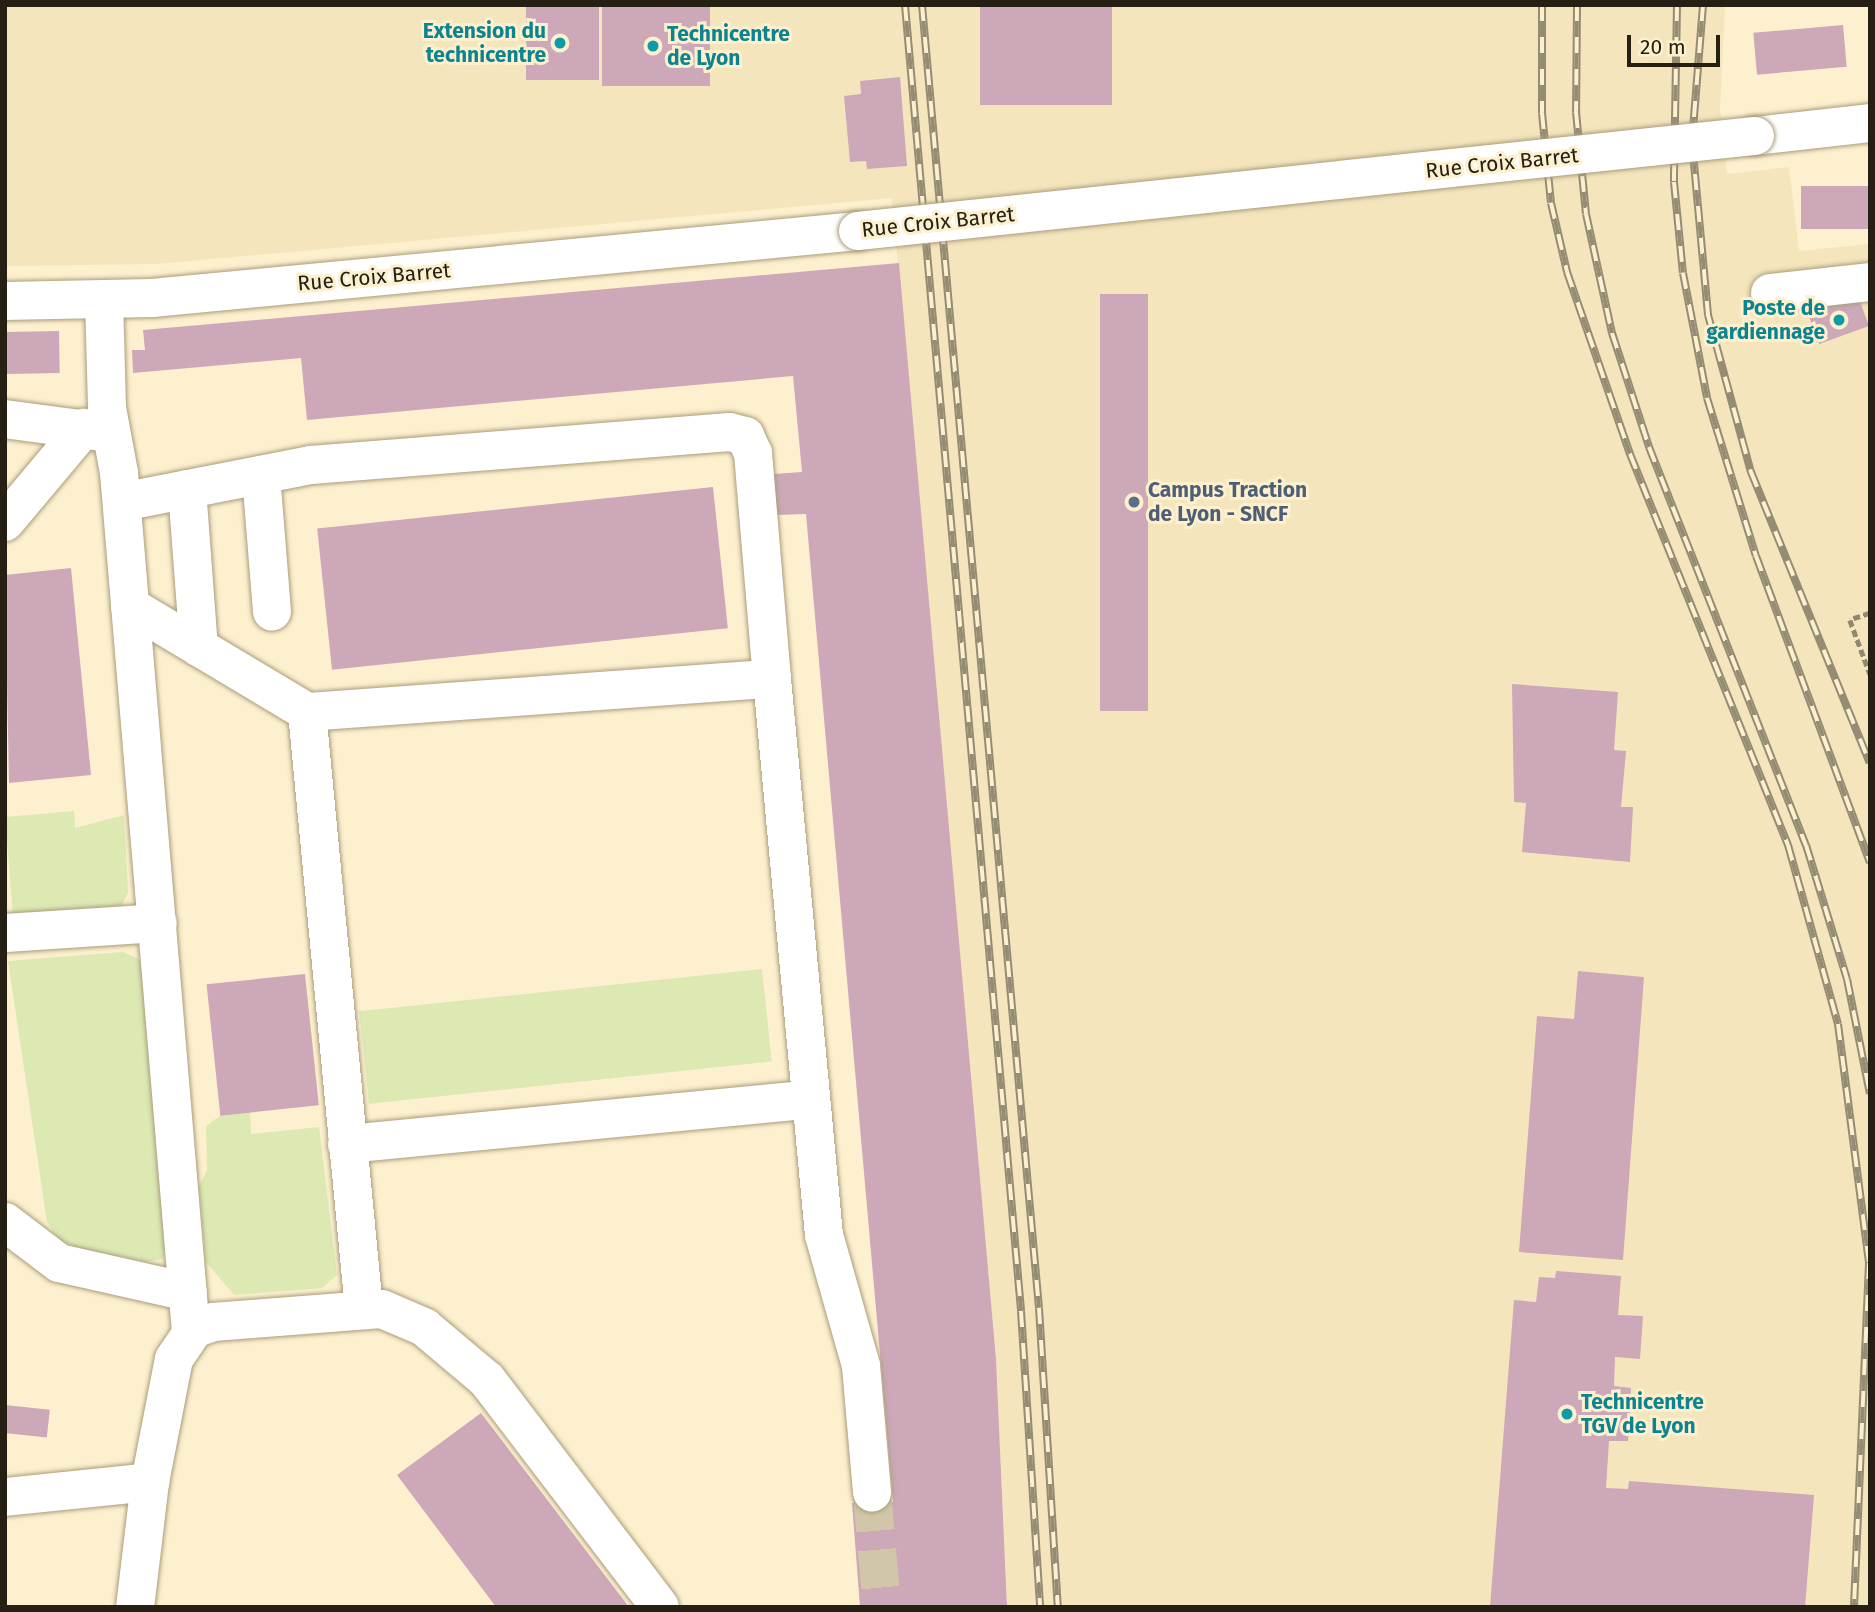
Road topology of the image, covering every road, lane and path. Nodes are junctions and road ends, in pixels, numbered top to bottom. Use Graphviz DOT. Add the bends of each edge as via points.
graph roads {
  1 [pos="1870,124"];
  2 [pos="1870,282"];
  3 [pos="1770,293"];
  4 [pos="104,299"];
  5 [pos="5,301"];
  6 [pos="5,418"];
  7 [pos="98,431"];
  8 [pos="261,475"];
  9 [pos="187,489"];
  10 [pos="122,502"];
  11 [pos="5,522"];
  12 [pos="130,606"];
  13 [pos="272,612"];
  14 [pos="1870,613"];
  15 [pos="199,648"];
  16 [pos="1870,674"];
  17 [pos="772,680"];
  18 [pos="307,712"];
  19 [pos="158,923"];
  20 [pos="5,933"];
  21 [pos="811,1099"];
  22 [pos="347,1144"];
  23 [pos="5,1222"];
  24 [pos="188,1292"];
  25 [pos="363,1309"];
  26 [pos="191,1332"];
  27 [pos="150,1482"];
  28 [pos="872,1493"];
  29 [pos="5,1497"];
  30 [pos="135,1607"];
  31 [pos="660,1607"];
  1 -- 4 [label="street, Rue Croix Barret, bridge" via="858,230"];
  2 -- 3 [label="street"];
  4 -- 5 [label="street, Rue Croix Barret"];
  4 -- 7 [label="street"];
  6 -- 7 [label="street"];
  7 -- 10 [label="street"];
  7 -- 11 [label="street"];
  8 -- 9 [label="street"];
  8 -- 13 [label="street"];
  8 -- 17 [label="street" via="437,455 730,432 745,436 753,453"];
  9 -- 10 [label="street"];
  9 -- 15 [label="street"];
  10 -- 12 [label="street"];
  12 -- 15 [label="street"];
  12 -- 19 [label="street"];
  14 -- 16 [label="path" via="1850,620"];
  15 -- 18 [label="street"];
  17 -- 18 [label="street"];
  17 -- 21 [label="street"];
  18 -- 22 [label="street"];
  19 -- 20 [label="street"];
  19 -- 24 [label="street"];
  21 -- 22 [label="street"];
  21 -- 28 [label="street" via="827,1258 861,1366"];
  22 -- 25 [label="street"];
  23 -- 24 [label="street" via="59,1263"];
  24 -- 26 [label="street"];
  25 -- 26 [label="street" via="213,1322"];
  25 -- 31 [label="street" via="382,1309 424,1327 487,1380"];
  26 -- 27 [label="street" via="174,1359"];
  27 -- 29 [label="street"];
  27 -- 30 [label="street"];
}
